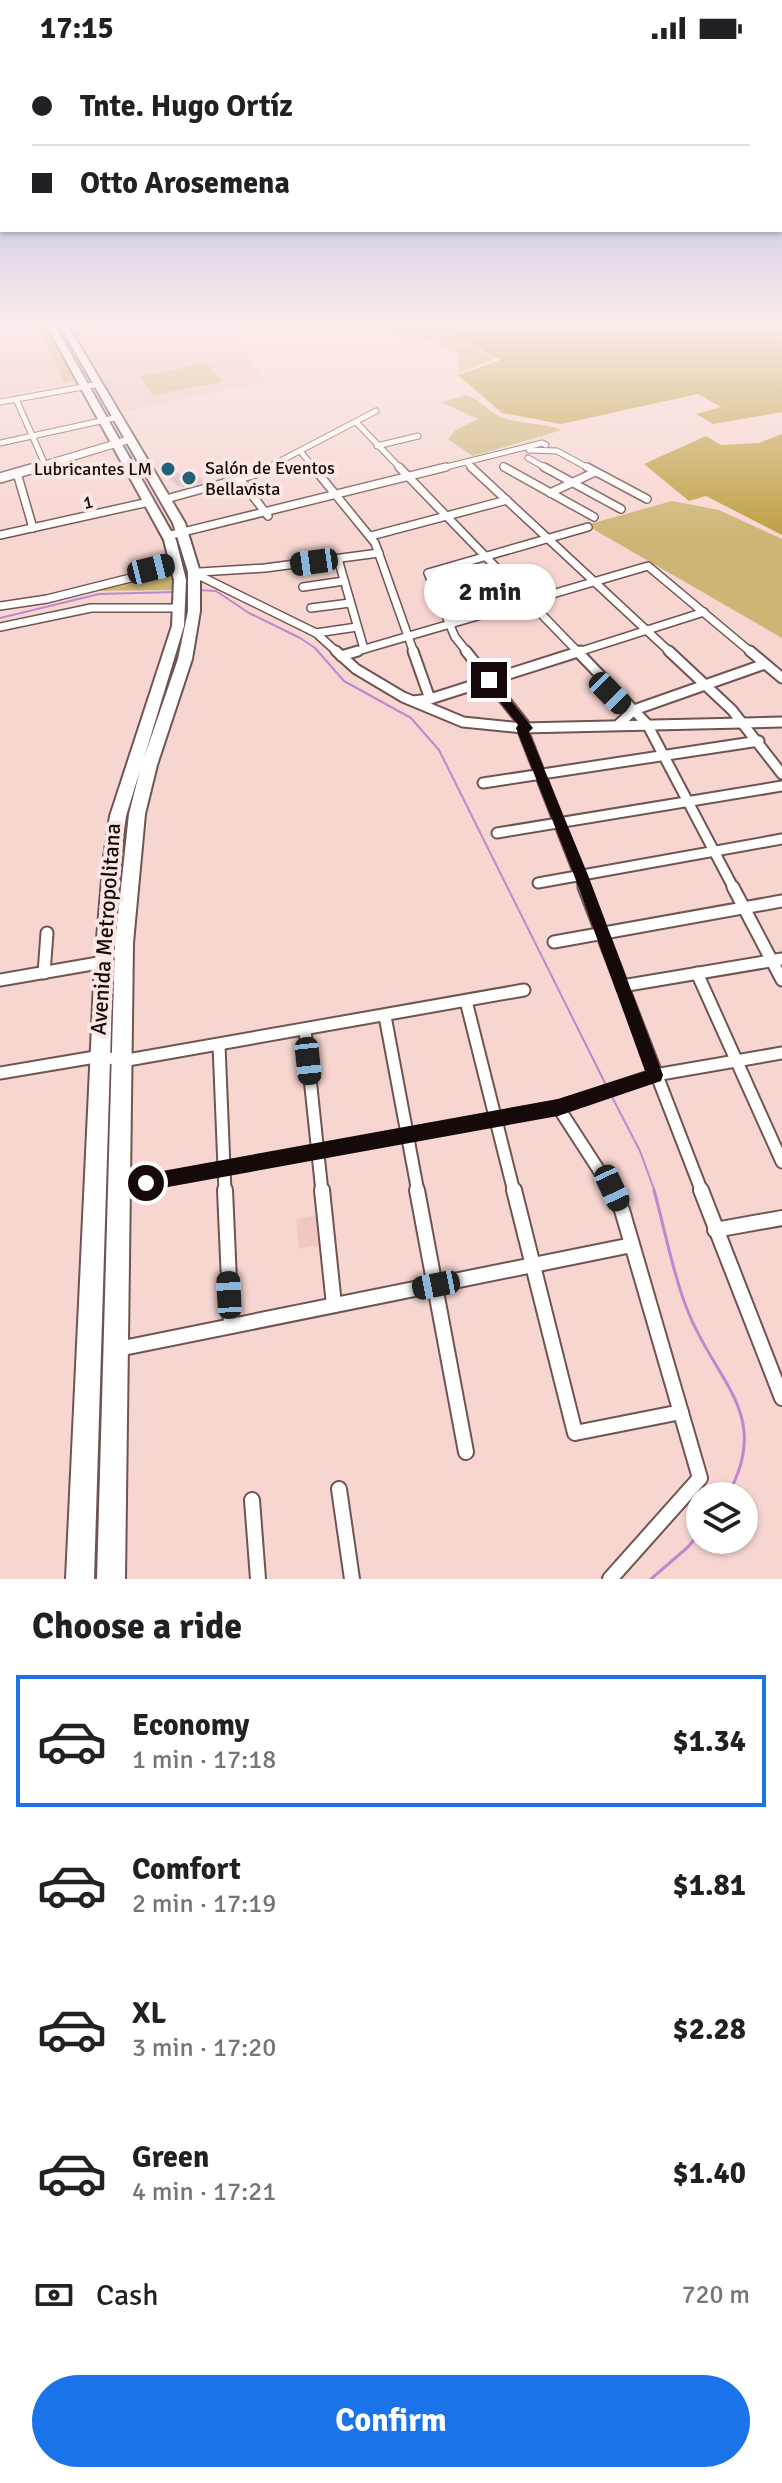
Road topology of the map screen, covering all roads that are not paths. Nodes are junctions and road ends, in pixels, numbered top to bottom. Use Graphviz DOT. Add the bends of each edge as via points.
graph roads {
  1 [pos="38,395"];
  2 [pos="89,395"];
  3 [pos="106,395"];
  4 [pos="16,399"];
  5 [pos="0,402"];
  6 [pos="376,411"];
  7 [pos="119,417"];
  8 [pos="105,422"];
  9 [pos="354,424"];
  10 [pos="32,436"];
  11 [pos="418,436"];
  12 [pos="130,437"];
  13 [pos="116,441"];
  14 [pos="0,443"];
  15 [pos="376,446"];
  16 [pos="301,452"];
  17 [pos="528,454"];
  18 [pos="43,460"];
  19 [pos="468,464"];
  20 [pos="503,466"];
  21 [pos="595,472"];
  22 [pos="17,473"];
  23 [pos="0,475"];
  24 [pos="240,479"];
  25 [pos="409,479"];
  26 [pos="573,482"];
  27 [pos="550,493"];
  28 [pos="339,497"];
  29 [pos="166,499"];
  30 [pos="647,499"];
  31 [pos="507,500"];
  32 [pos="149,502"];
  33 [pos="621,509"];
  34 [pos="267,514"];
  35 [pos="444,517"];
  36 [pos="594,517"];
  37 [pos="588,527"];
  38 [pos="33,528"];
  39 [pos="184,534"];
  40 [pos="0,535"];
  41 [pos="371,536"];
  42 [pos="168,538"];
  43 [pos="548,539"];
  44 [pos="379,553"];
  45 [pos="483,557"];
  46 [pos="338,559"];
  47 [pos="178,564"];
  48 [pos="194,572"];
  49 [pos="215,581"];
  50 [pos="344,581"];
  51 [pos="593,582"];
  52 [pos="303,587"];
  53 [pos="188,595"];
  54 [pos="350,603"];
  55 [pos="526,603"];
  56 [pos="0,604"];
  57 [pos="311,608"];
  58 [pos="704,612"];
  59 [pos="449,625"];
  60 [pos="0,627"];
  61 [pos="357,627"];
  62 [pos="646,631"];
  63 [pos="316,633"];
  64 [pos="408,637"];
  65 [pos="364,649"];
  66 [pos="575,653"];
  67 [pos="341,656"];
  68 [pos="765,664"];
  69 [pos="782,678"];
  70 [pos="489,680"];
  71 [pos="705,685"];
  72 [pos="430,699"];
  73 [pos="411,701"];
  74 [pos="632,711"];
  75 [pos="743,722"];
  76 [pos="782,722"];
  77 [pos="619,724"];
  78 [pos="645,724"];
  79 [pos="525,728"];
  80 [pos="759,741"];
  81 [pos="667,756"];
  82 [pos="782,774"];
  83 [pos="541,775"];
  84 [pos="483,783"];
  85 [pos="782,786"];
  86 [pos="689,801"];
  87 [pos="560,823"];
  88 [pos="497,833"];
  89 [pos="782,839"];
  90 [pos="715,851"];
  91 [pos="581,875"];
  92 [pos="538,883"];
  93 [pos="782,901"];
  94 [pos="745,908"];
  95 [pos="47,933"];
  96 [pos="603,933"];
  97 [pos="554,942"];
  98 [pos="114,960"];
  99 [pos="777,960"];
  100 [pos="44,973"];
  101 [pos="697,973"];
  102 [pos="0,980"];
  103 [pos="782,980"];
  104 [pos="622,986"];
  105 [pos="524,990"];
  106 [pos="466,1001"];
  107 [pos="385,1016"];
  108 [pos="305,1030"];
  109 [pos="219,1045"];
  110 [pos="782,1053"];
  111 [pos="101,1056"];
  112 [pos="122,1061"];
  113 [pos="737,1061"];
  114 [pos="0,1073"];
  115 [pos="652,1076"];
  116 [pos="558,1107"];
  117 [pos="497,1120"];
  118 [pos="409,1136"];
  119 [pos="318,1153"];
  120 [pos="782,1162"];
  121 [pos="224,1169"];
  122 [pos="120,1187"];
  123 [pos="97,1191"];
  124 [pos="782,1218"];
  125 [pos="715,1230"];
  126 [pos="632,1245"];
  127 [pos="534,1265"];
  128 [pos="436,1285"];
  129 [pos="334,1305"];
  130 [pos="231,1326"];
  131 [pos="116,1350"];
  132 [pos="782,1398"];
  133 [pos="681,1412"];
  134 [pos="466,1452"];
  135 [pos="339,1489"];
  136 [pos="252,1500"];
  137 [pos="80,1579"];
  138 [pos="111,1579"];
  139 [pos="258,1579"];
  140 [pos="352,1579"];
  141 [pos="610,1579"];
  1 -- 4 [label="street"];
  2 -- 8 [label="highway"];
  3 -- 7 [label="highway"];
  4 -- 5 [label="street"];
  4 -- 10 [label="street"];
  6 -- 9 [label="street"];
  7 -- 8 [label="street"];
  7 -- 12 [label="highway"];
  8 -- 10 [label="street"];
  8 -- 13 [label="highway"];
  9 -- 15 [label="street"];
  9 -- 16 [label="street"];
  10 -- 14 [label="street"];
  10 -- 18 [label="street"];
  11 -- 15 [label="street"];
  12 -- 13 [label="street"];
  12 -- 29 [label="highway"];
  13 -- 18 [label="street"];
  13 -- 22 [label="street"];
  13 -- 32 [label="highway"];
  15 -- 25 [label="street"];
  16 -- 24 [label="street"];
  16 -- 28 [label="street"];
  17 -- 19 [label="street"];
  17 -- 19 [label="street" via="546,445"];
  17 -- 21 [label="street" via="557,451"];
  17 -- 26 [label="street"];
  18 -- 23 [label="street"];
  19 -- 25 [label="street"];
  19 -- 31 [label="street"];
  20 -- 27 [label="street"];
  21 -- 26 [label="street"];
  21 -- 30 [label="street"];
  22 -- 23 [label="street"];
  22 -- 38 [label="street"];
  24 -- 29 [label="street"];
  24 -- 34 [label="street"];
  25 -- 28 [label="street"];
  25 -- 35 [label="street"];
  26 -- 27 [label="street"];
  26 -- 33 [label="street"];
  27 -- 36 [label="street"];
  28 -- 34 [label="street"];
  28 -- 41 [label="street"];
  29 -- 39 [label="highway"];
  31 -- 35 [label="street"];
  31 -- 43 [label="street"];
  32 -- 38 [label="street, 1"];
  32 -- 42 [label="highway"];
  34 -- 39 [label="street"];
  35 -- 41 [label="street"];
  35 -- 45 [label="street"];
  37 -- 43 [label="street"];
  38 -- 40 [label="street, 1"];
  39 -- 42 [label="street"];
  39 -- 48 [label="highway"];
  41 -- 44 [label="street"];
  42 -- 47 [label="highway"];
  43 -- 45 [label="street"];
  43 -- 51 [label="street"];
  44 -- 46 [label="street"];
  44 -- 64 [label="street"];
  45 -- 55 [label="street"];
  45 -- 59 [label="street" via="428,573"];
  46 -- 48 [label="street"];
  46 -- 50 [label="street"];
  47 -- 53 [label="highway"];
  47 -- 56 [label="street" via="47,599"];
  48 -- 49 [label="street"];
  48 -- 53 [label="highway"];
  49 -- 53 [label="street"];
  49 -- 63 [label="street"];
  50 -- 52 [label="street"];
  50 -- 54 [label="street"];
  51 -- 55 [label="street"];
  51 -- 58 [label="street" via="648,566"];
  51 -- 62 [label="street"];
  53 -- 60 [label="street"];
  53 -- 98 [label="highway" via="149,744 118,816 112,857"];
  54 -- 57 [label="street"];
  54 -- 61 [label="street"];
  55 -- 59 [label="street"];
  55 -- 66 [label="street"];
  58 -- 62 [label="street"];
  58 -- 68 [label="street"];
  59 -- 64 [label="street"];
  59 -- 70 [label="street"];
  61 -- 63 [label="street"];
  61 -- 65 [label="street"];
  62 -- 66 [label="street"];
  62 -- 71 [label="street"];
  63 -- 67 [label="street"];
  64 -- 65 [label="street"];
  64 -- 72 [label="street"];
  65 -- 67 [label="street"];
  66 -- 70 [label="street"];
  66 -- 74 [label="street"];
  67 -- 73 [label="street"];
  68 -- 69 [label="street"];
  68 -- 71 [label="street"];
  70 -- 72 [label="street"];
  70 -- 79 [label="street"];
  71 -- 74 [label="street"];
  71 -- 75 [label="street"];
  72 -- 73 [label="street"];
  73 -- 79 [label="street" via="463,722"];
  74 -- 77 [label="street"];
  74 -- 78 [label="street"];
  75 -- 76 [label="street"];
  75 -- 78 [label="street"];
  75 -- 80 [label="street"];
  77 -- 78 [label="street"];
  77 -- 79 [label="street"];
  78 -- 81 [label="street"];
  79 -- 83 [label="street"];
  80 -- 81 [label="street"];
  80 -- 82 [label="street"];
  81 -- 83 [label="street"];
  81 -- 86 [label="street"];
  83 -- 84 [label="street"];
  83 -- 87 [label="street"];
  85 -- 86 [label="street"];
  86 -- 87 [label="street"];
  86 -- 90 [label="street"];
  87 -- 88 [label="street"];
  87 -- 91 [label="street"];
  89 -- 90 [label="street"];
  90 -- 91 [label="street"];
  90 -- 94 [label="street"];
  91 -- 92 [label="street"];
  91 -- 96 [label="street"];
  93 -- 94 [label="street"];
  94 -- 96 [label="street"];
  94 -- 99 [label="street"];
  95 -- 100 [label="street"];
  96 -- 97 [label="street"];
  96 -- 104 [label="street"];
  98 -- 100 [label="street"];
  98 -- 111 [label="highway"];
  98 -- 112 [label="highway, Avenida Metropolitana"];
  99 -- 101 [label="street"];
  99 -- 103 [label="street"];
  100 -- 102 [label="street"];
  101 -- 104 [label="street"];
  101 -- 113 [label="street"];
  104 -- 115 [label="street"];
  105 -- 106 [label="street"];
  106 -- 107 [label="street"];
  106 -- 117 [label="street"];
  107 -- 108 [label="street"];
  107 -- 118 [label="street"];
  108 -- 109 [label="street"];
  108 -- 119 [label="street"];
  109 -- 112 [label="street"];
  109 -- 121 [label="street"];
  110 -- 113 [label="street"];
  111 -- 112 [label="street"];
  111 -- 114 [label="street"];
  111 -- 123 [label="highway"];
  112 -- 122 [label="highway, Avenida Metropolitana"];
  113 -- 115 [label="street"];
  113 -- 120 [label="street"];
  115 -- 116 [label="street"];
  115 -- 125 [label="street"];
  116 -- 117 [label="street"];
  116 -- 126 [label="street" via="573,1137 612,1188"];
  117 -- 118 [label="street"];
  117 -- 127 [label="street"];
  118 -- 119 [label="street"];
  118 -- 128 [label="street"];
  119 -- 121 [label="street"];
  119 -- 129 [label="street"];
  121 -- 122 [label="street"];
  121 -- 130 [label="street"];
  122 -- 123 [label="street"];
  122 -- 131 [label="highway, Avenida Metropolitana"];
  123 -- 137 [label="highway"];
  124 -- 125 [label="street"];
  125 -- 132 [label="street"];
  126 -- 127 [label="street"];
  126 -- 133 [label="street"];
  127 -- 128 [label="street"];
  127 -- 133 [label="street" via="575,1433"];
  128 -- 129 [label="street"];
  128 -- 134 [label="street"];
  129 -- 130 [label="street"];
  130 -- 131 [label="street"];
  131 -- 138 [label="highway, Avenida Metropolitana"];
  133 -- 141 [label="street" via="700,1478"];
  135 -- 140 [label="street"];
  136 -- 139 [label="street"];
}
